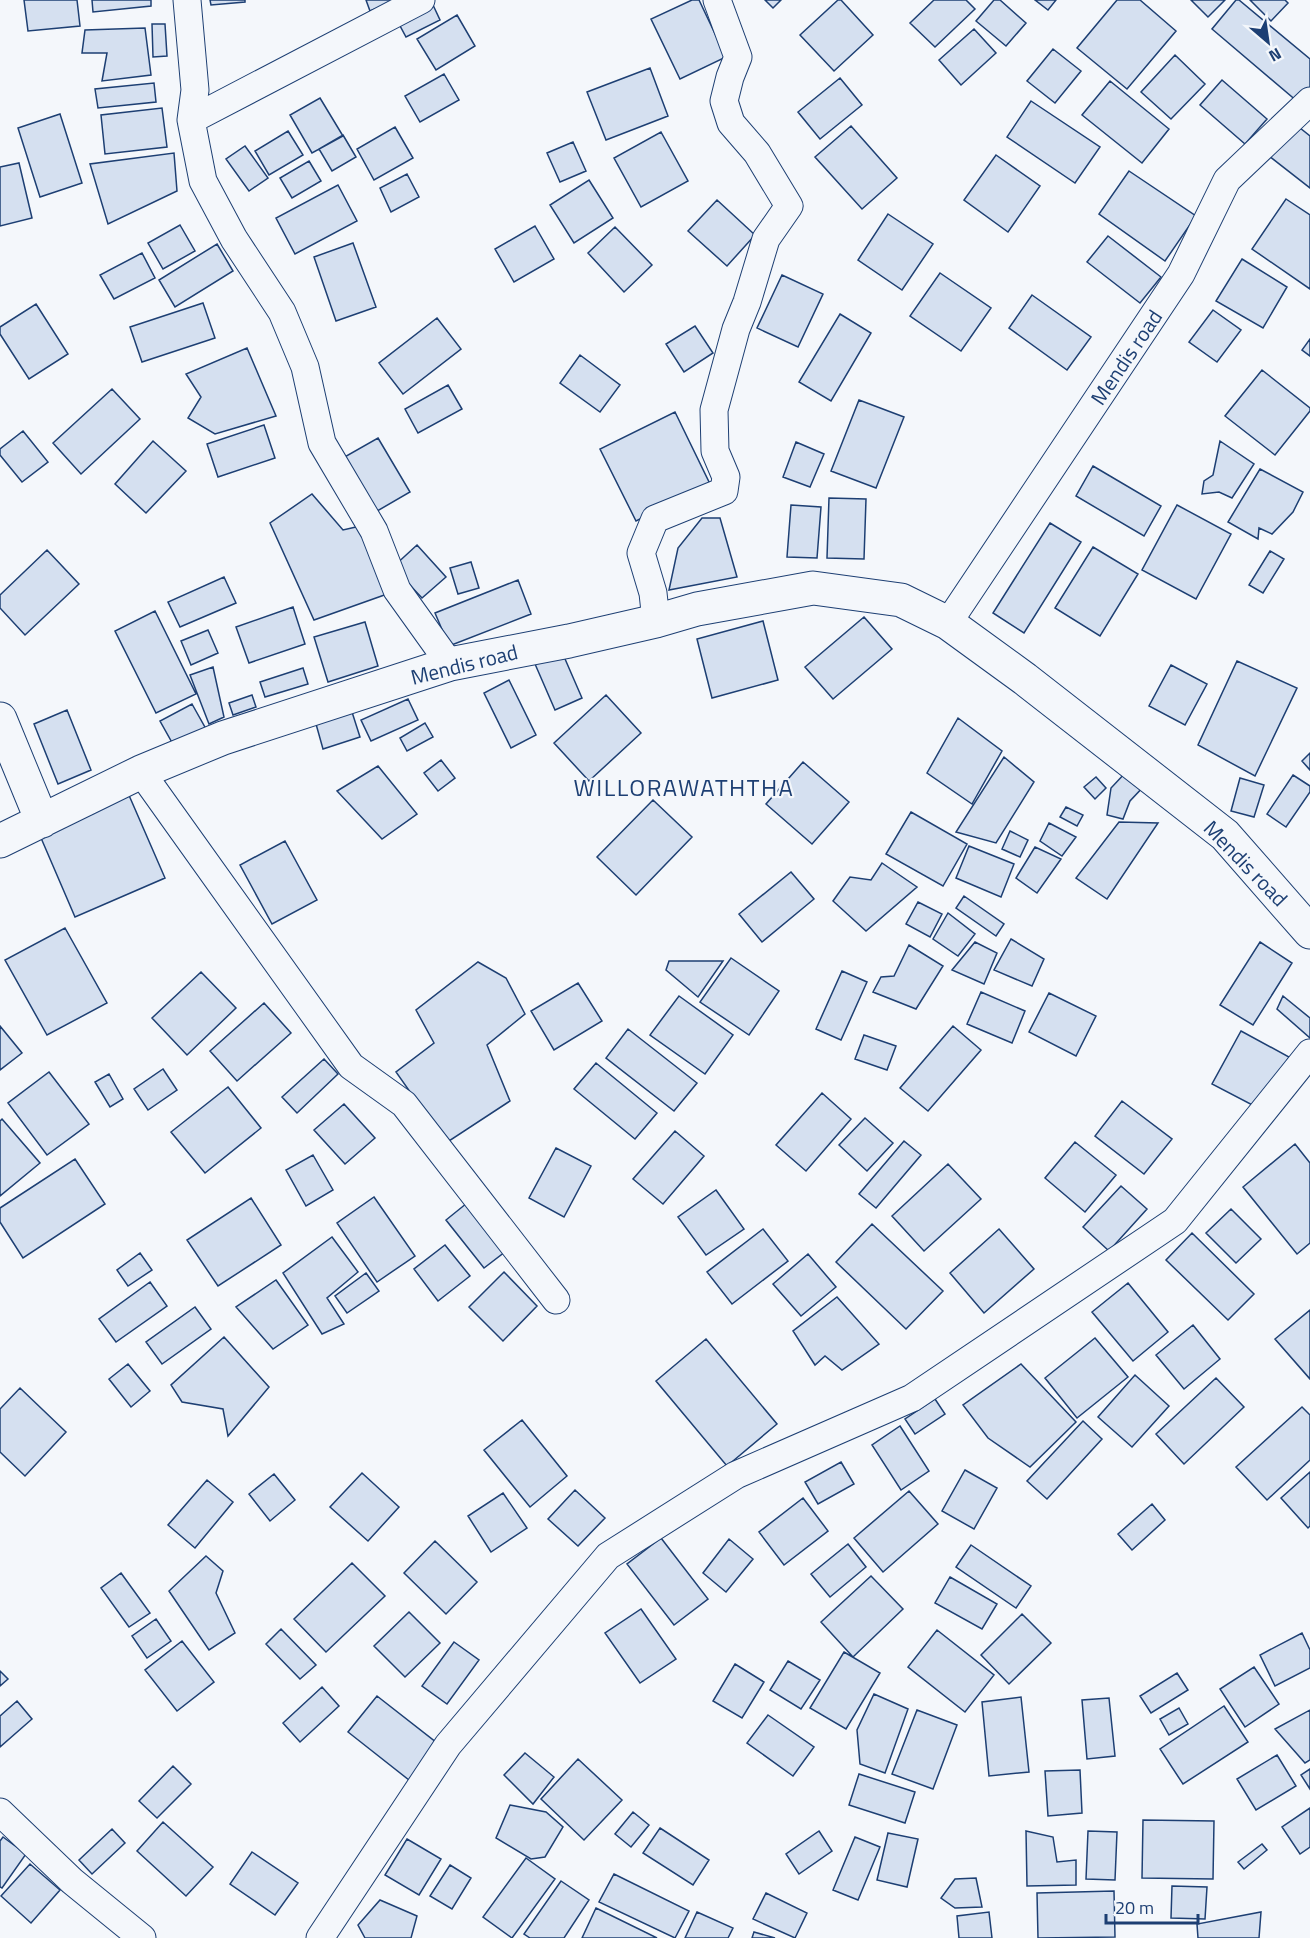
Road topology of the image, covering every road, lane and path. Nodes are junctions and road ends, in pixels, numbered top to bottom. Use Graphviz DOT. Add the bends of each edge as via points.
graph roads {
  1 [pos="187,0"];
  2 [pos="421,0"];
  3 [pos="717,0"];
  4 [pos="1310,101"];
  5 [pos="191,120"];
  6 [pos="657,621"];
  7 [pos="948,623"];
  8 [pos="450,664"];
  9 [pos="0,719"];
  10 [pos="141,772"];
  11 [pos="42,821"];
  12 [pos="0,841"];
  13 [pos="1310,932"];
  14 [pos="1310,1053"];
  15 [pos="556,1300"];
  16 [pos="0,1812"];
  17 [pos="142,1938"];
  18 [pos="320,1938"];
  1 -- 5 [label="street" via="195,90"];
  2 -- 5 [label="street"];
  3 -- 6 [label="street" via="738,57 724,101 731,123 757,153 789,206 766,239 714,410 715,451 726,477 724,491 655,519 641,553"];
  4 -- 7 [label="street, Mendis road" via="1227,180 1181,274"];
  5 -- 8 [label="street" via="203,181 234,239 282,312 305,367 322,443 374,531 397,590"];
  6 -- 7 [label="street, Mendis road" via="697,609 813,588 901,600"];
  6 -- 8 [label="street, Mendis road"];
  7 -- 13 [label="street, Mendis road" via="1225,835"];
  8 -- 10 [label="street, Mendis road" via="223,738"];
  9 -- 11 [label="street"];
  10 -- 11 [label="street, Mendis road"];
  10 -- 15 [label="street" via="351,1065 404,1104"];
  11 -- 12 [label="street, Mendis road"];
  14 -- 18 [label="street" via="1175,1221 912,1398 736,1475 608,1556 448,1745"];
  16 -- 17 [label="street" via="72,1881"];
}
